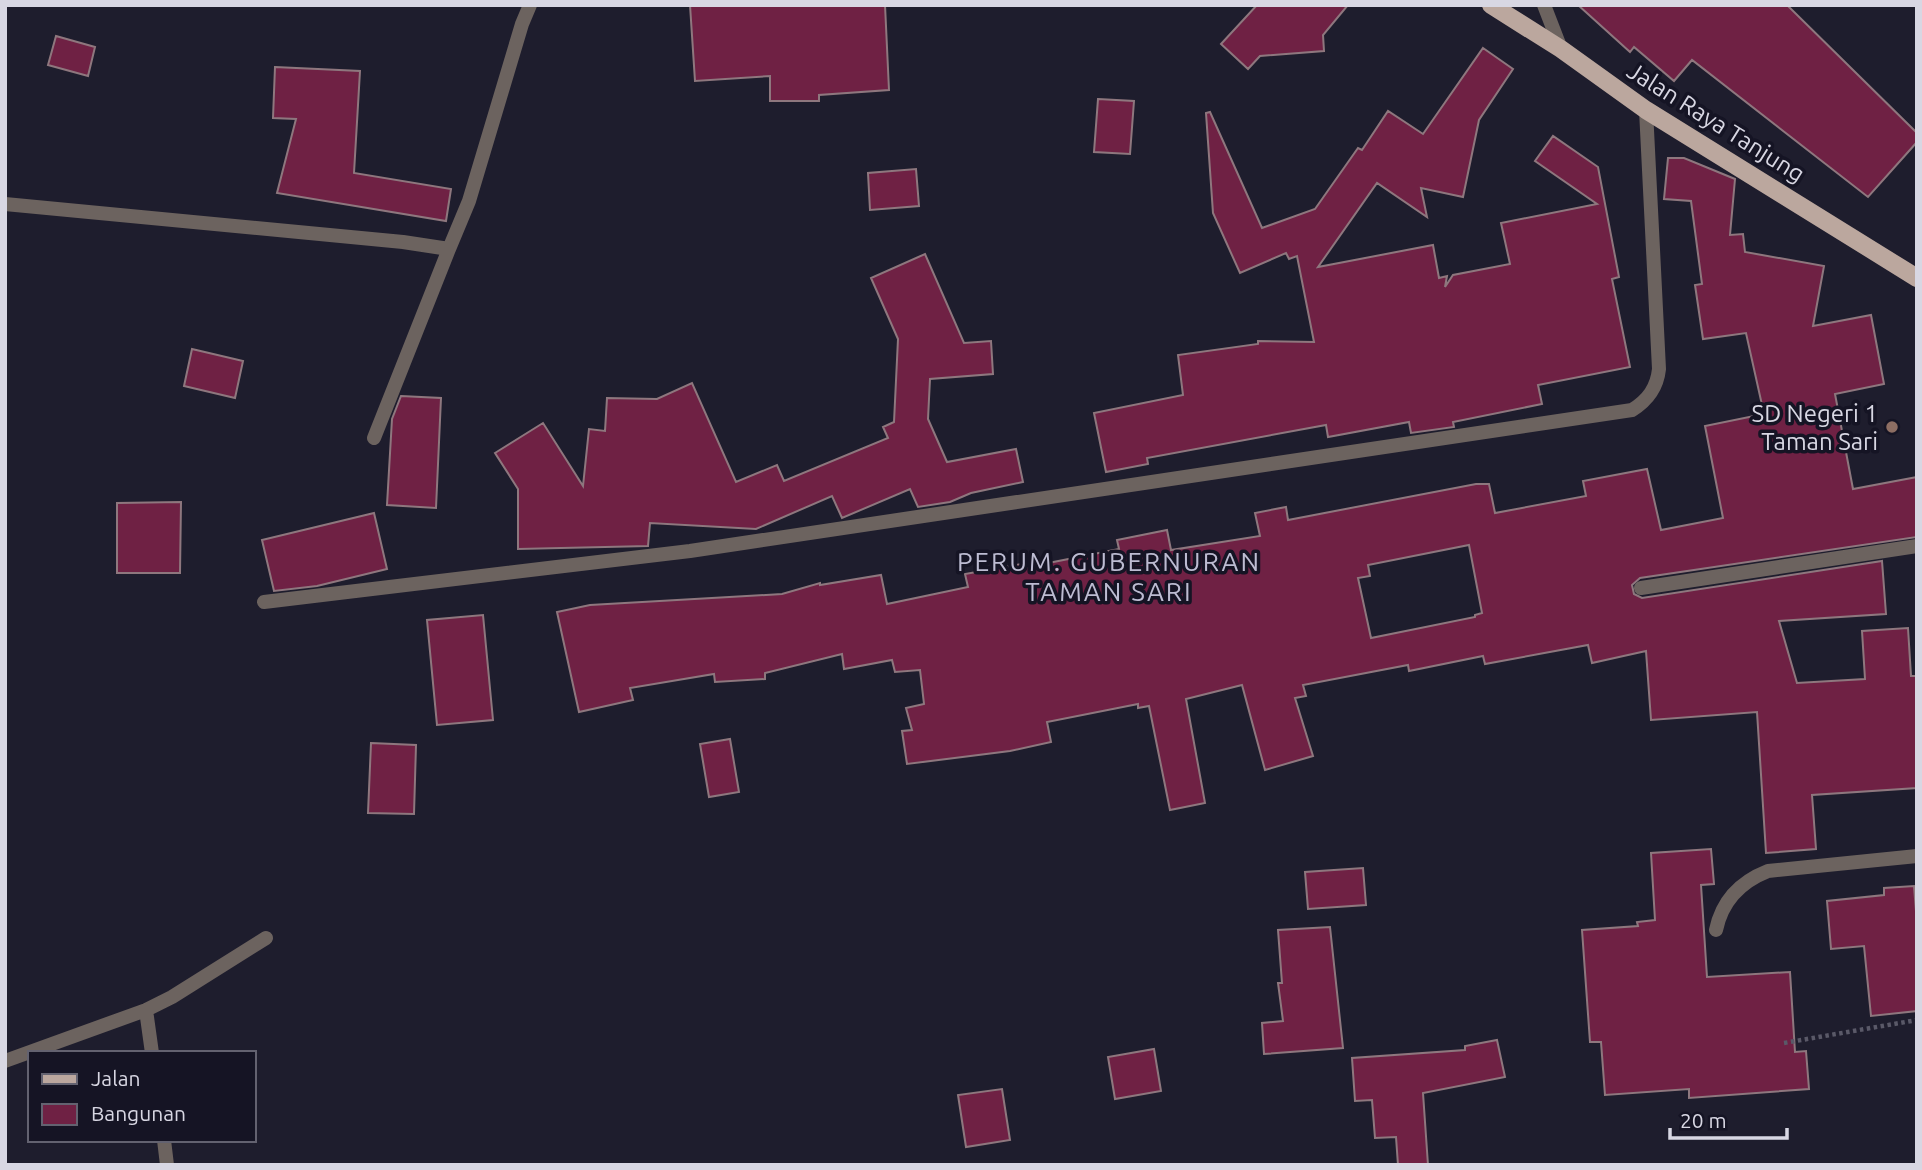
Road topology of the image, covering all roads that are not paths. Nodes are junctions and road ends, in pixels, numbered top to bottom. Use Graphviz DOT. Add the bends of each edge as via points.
graph roads {
  1 [pos="530,5"];
  2 [pos="1491,5"];
  3 [pos="1544,5"];
  4 [pos="1561,49"];
  5 [pos="1646,110"];
  6 [pos="5,204"];
  7 [pos="449,249"];
  8 [pos="1917,278"];
  9 [pos="374,438"];
  10 [pos="1917,546"];
  11 [pos="1641,588"];
  12 [pos="264,602"];
  13 [pos="1917,856"];
  14 [pos="1716,930"];
  15 [pos="266,938"];
  16 [pos="146,1010"];
  17 [pos="33,1051"];
  18 [pos="152,1051"];
  19 [pos="28,1053"];
  20 [pos="5,1061"];
  21 [pos="164,1142"];
  22 [pos="167,1165"];
  1 -- 7 [label="street" via="469,201"];
  2 -- 4 [label="main road, Jalan Raya Tanjung"];
  3 -- 4 [label="street"];
  4 -- 5 [label="main road, Jalan Raya Tanjung"];
  5 -- 8 [label="main road, Jalan Raya Tanjung"];
  5 -- 12 [label="street" via="1659,369 1653,390 1632,410 690,551"];
  6 -- 7 [label="street"];
  7 -- 9 [label="street"];
  10 -- 11 [label="street"];
  13 -- 14 [label="street" via="1768,872 1746,881 1730,898"];
  15 -- 16 [label="street"];
  16 -- 17 [label="street"];
  16 -- 18 [label="street"];
  19 -- 20 [label="street"];
  21 -- 22 [label="street"];
}
